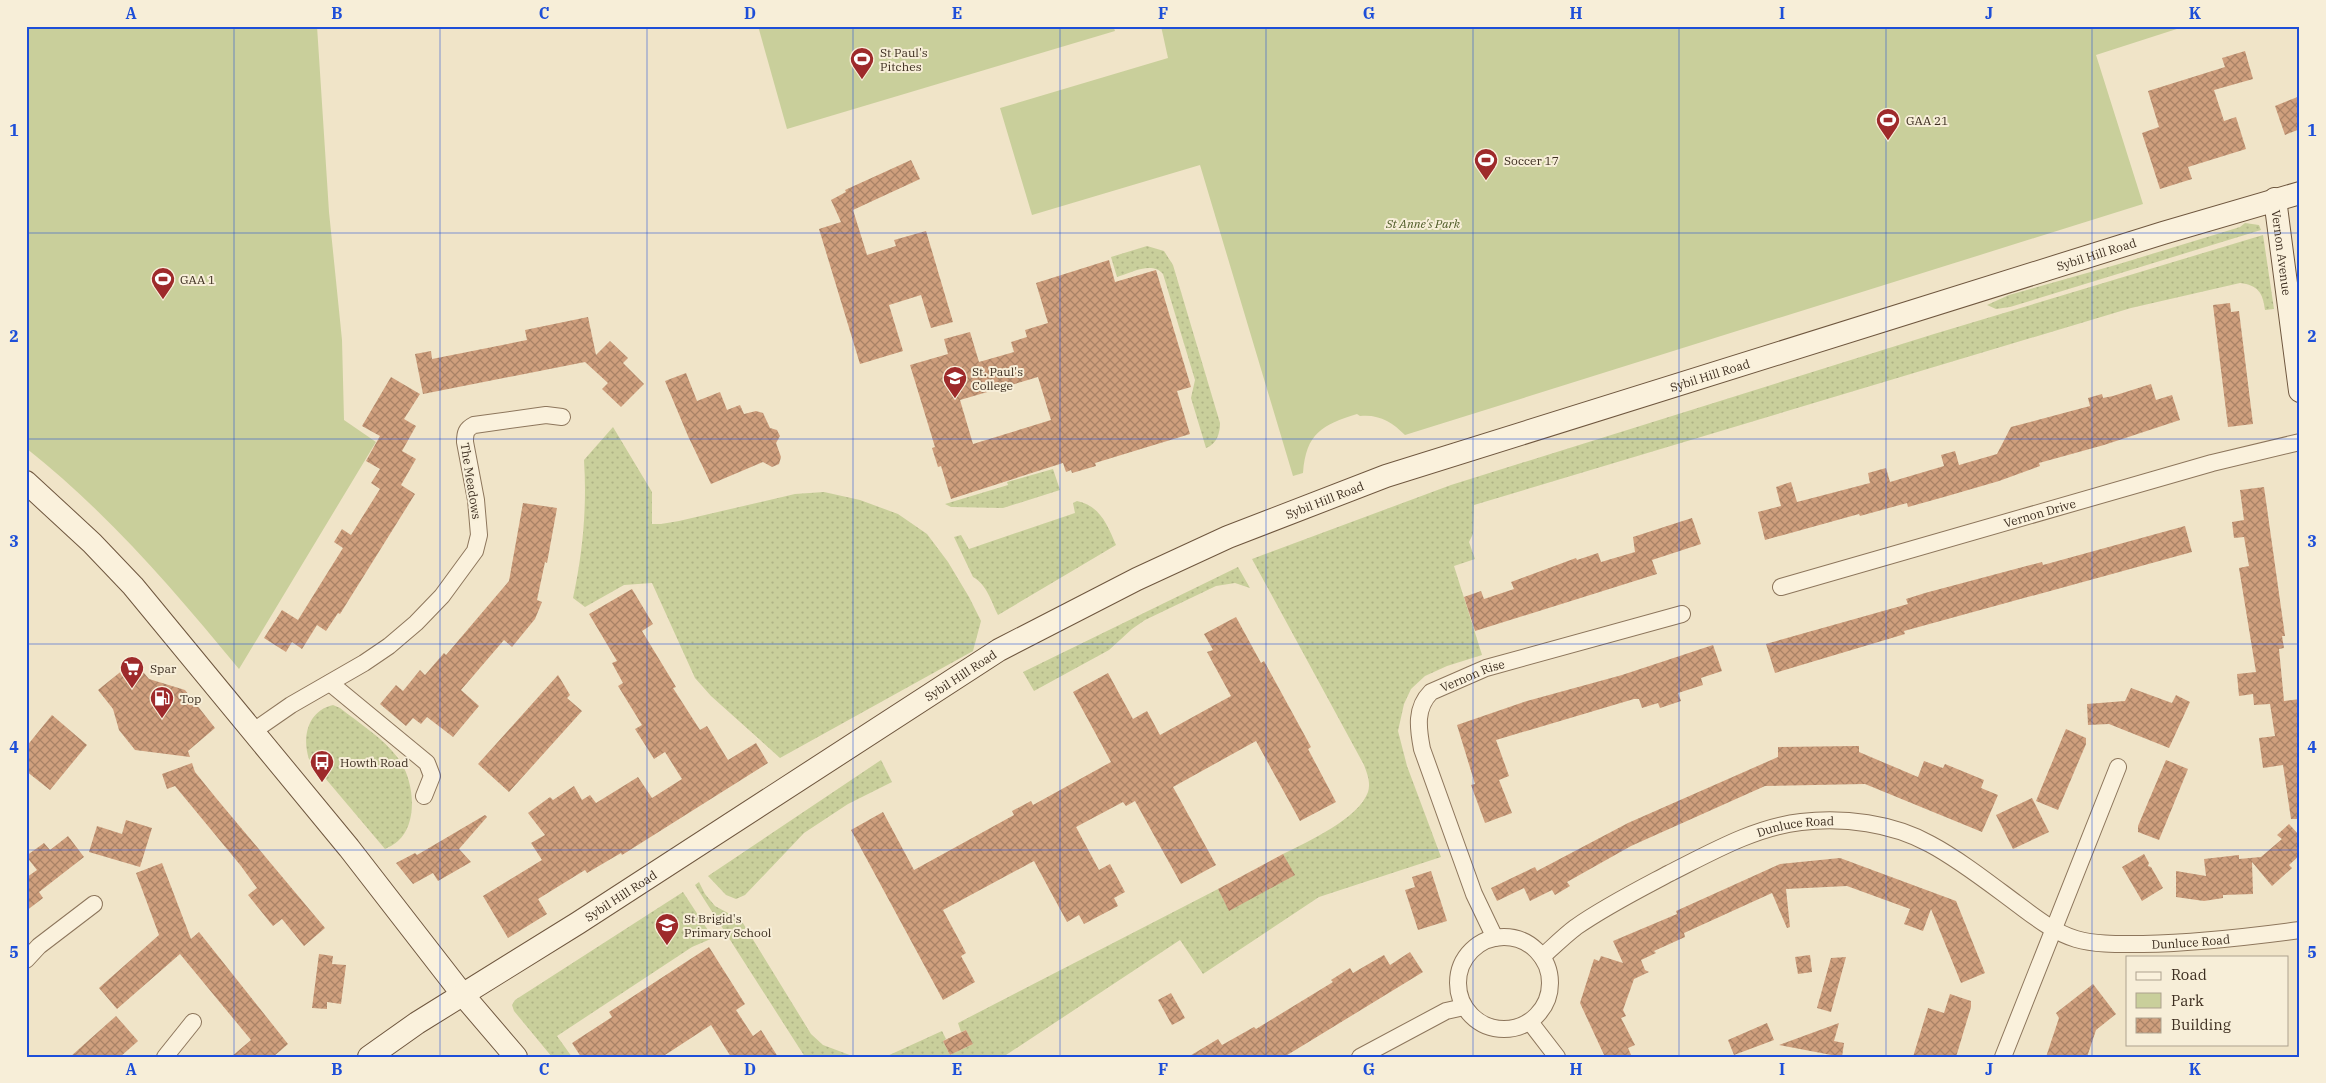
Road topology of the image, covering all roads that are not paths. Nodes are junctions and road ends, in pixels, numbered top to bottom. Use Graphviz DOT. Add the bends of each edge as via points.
graph roads {
  1 [pos="2300,193"];
  2 [pos="2275,199"];
  3 [pos="2300,391"];
  4 [pos="562,417"];
  5 [pos="2300,442"];
  6 [pos="26,482"];
  7 [pos="1780,587"];
  8 [pos="1682,614"];
  9 [pos="330,683"];
  10 [pos="252,732"];
  11 [pos="2118,767"];
  12 [pos="424,796"];
  13 [pos="94,904"];
  14 [pos="2052,929"];
  15 [pos="2300,930"];
  16 [pos="1495,938"];
  17 [pos="1542,957"];
  18 [pos="26,960"];
  19 [pos="463,995"];
  20 [pos="1464,1007"];
  21 [pos="193,1022"];
  22 [pos="1530,1022"];
  23 [pos="165,1057"];
  24 [pos="369,1057"];
  25 [pos="516,1057"];
  26 [pos="1360,1057"];
  27 [pos="1557,1057"];
  28 [pos="2003,1057"];
  1 -- 2 [label="main road, Vernon Avenue"];
  2 -- 3 [label="main road, Vernon Avenue"];
  2 -- 19 [label="main road, Sybil Hill Road" via="1376,479 1228,537 1137,579 999,650"];
  4 -- 9 [label="street, The Meadows" via="546,415 469,428 464,434 476,500 479,535 475,551 442,596 416,623 389,646"];
  5 -- 7 [label="street, Vernon Drive" via="2212,463"];
  6 -- 10 [label="main road" via="133,586"];
  8 -- 16 [label="street, Vernon Rise" via="1486,668 1424,698 1418,727 1422,749 1474,894"];
  9 -- 10 [label="street, The Meadows"];
  9 -- 12 [label="street" via="427,763 432,776"];
  10 -- 19 [label="main road" via="354,854"];
  11 -- 14 [label="street"];
  13 -- 18 [label="street" via="39,946"];
  14 -- 15 [label="street, Dunluce Road" via="2092,942 2132,944"];
  14 -- 17 [label="street, Dunluce Road" via="1930,844 1869,823 1849,820 1800,822 1732,843 1611,904 1574,928"];
  14 -- 28 [label="street"];
  16 -- 17 [label="street" via="1522,942"];
  16 -- 20 [label="street" via="1470,952 1462,965 1458,979"];
  17 -- 22 [label="street" via="1550,986 1543,1006"];
  19 -- 24 [label="main road, Sybil Hill Road"];
  19 -- 25 [label="main road"];
  20 -- 22 [label="street" via="1474,1019 1487,1026 1516,1028"];
  20 -- 26 [label="street" via="1446,1011"];
  21 -- 23 [label="street"];
  22 -- 27 [label="street"];
}
